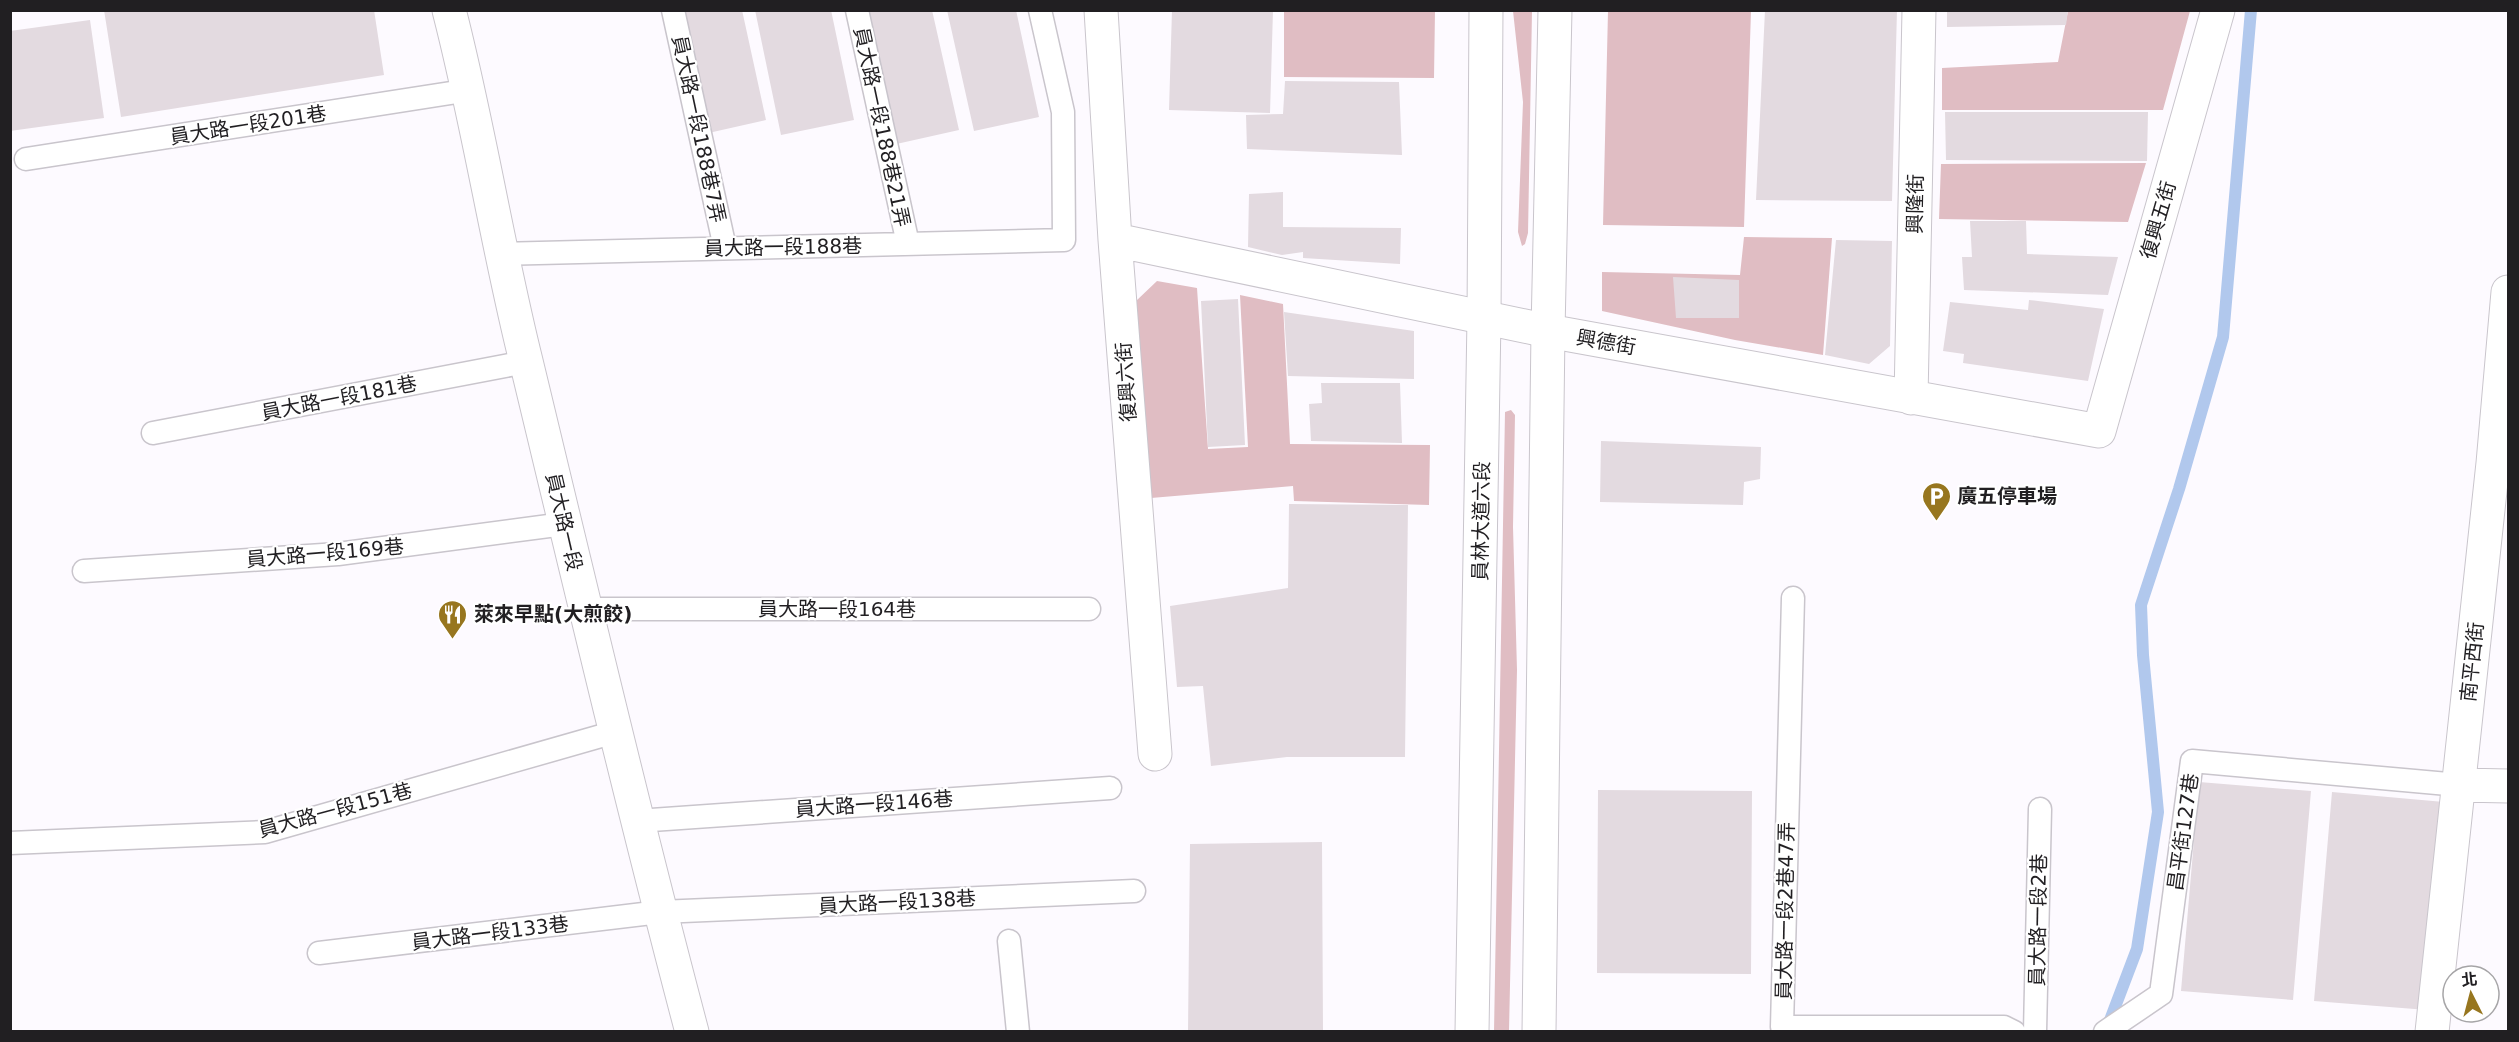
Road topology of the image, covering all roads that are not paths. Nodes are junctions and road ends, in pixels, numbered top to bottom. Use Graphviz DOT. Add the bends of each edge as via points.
graph roads {
  1 [pos="449,10"];
  2 [pos="673,10"];
  3 [pos="857,10"];
  4 [pos="1040,10"];
  5 [pos="1101,10"];
  6 [pos="1486,10"];
  7 [pos="1555,10"];
  8 [pos="1919,10"];
  9 [pos="2218,10"];
  10 [pos="470,90"];
  11 [pos="27,159"];
  12 [pos="1115,240"];
  13 [pos="908,244"];
  14 [pos="725,248"];
  15 [pos="502,254"];
  16 [pos="2508,292"];
  17 [pos="1484,318"];
  18 [pos="1548,331"];
  19 [pos="526,362"];
  20 [pos="1911,398"];
  21 [pos="2100,431"];
  22 [pos="153,433"];
  23 [pos="2501,464"];
  24 [pos="564,524"];
  25 [pos="84,571"];
  26 [pos="1793,598"];
  27 [pos="584,609"];
  28 [pos="1089,609"];
  29 [pos="615,732"];
  30 [pos="1155,754"];
  31 [pos="2459,785"];
  32 [pos="2508,786"];
  33 [pos="1110,788"];
  34 [pos="2040,809"];
  35 [pos="638,821"];
  36 [pos="10,843"];
  37 [pos="1134,891"];
  38 [pos="660,912"];
  39 [pos="1009,941"];
  40 [pos="319,953"];
  41 [pos="692,1032"];
  42 [pos="1018,1032"];
  43 [pos="1472,1032"];
  44 [pos="1539,1032"];
  45 [pos="2014,1032"];
  46 [pos="2036,1032"];
  47 [pos="2105,1032"];
  48 [pos="2432,1032"];
  1 -- 10 [label="street, 員大路一段"];
  2 -- 14 [label="lane, 員大路一段188巷7弄"];
  3 -- 13 [label="lane, 員大路一段188巷21弄"];
  4 -- 13 [label="lane, 員大路一段188巷" via="1063,112 1064,240"];
  5 -- 12 [label="street, 復興六街"];
  6 -- 17 [label="street, 員林大道六段"];
  7 -- 18 [label="street"];
  8 -- 20 [label="street, 興隆街"];
  9 -- 21 [label="street, 復興五街"];
  10 -- 11 [label="lane, 員大路一段201巷"];
  10 -- 15 [label="street, 員大路一段"];
  12 -- 17 [label="street, 興德街"];
  12 -- 30 [label="street, 復興六街"];
  13 -- 14 [label="lane, 員大路一段188巷"];
  14 -- 15 [label="lane, 員大路一段188巷"];
  15 -- 19 [label="street, 員大路一段"];
  16 -- 23 [label="street, 南平西街"];
  17 -- 18 [label="street, 興德街"];
  17 -- 43 [label="street, 員林大道六段"];
  18 -- 20 [label="street, 興德街"];
  18 -- 44 [label="street"];
  19 -- 22 [label="lane, 員大路一段181巷"];
  19 -- 24 [label="street, 員大路一段"];
  20 -- 21 [label="street, 興德街"];
  23 -- 31 [label="street, 南平西街"];
  24 -- 25 [label="lane, 員大路一段169巷" via="338,554"];
  24 -- 27 [label="street, 員大路一段"];
  26 -- 45 [label="lane, 員大路一段2巷47弄" via="1782,1027 2004,1027"];
  27 -- 28 [label="lane, 員大路一段164巷"];
  27 -- 29 [label="street, 員大路一段"];
  29 -- 35 [label="street, 員大路一段"];
  29 -- 36 [label="lane, 員大路一段151巷" via="265,832"];
  31 -- 32 [label="street"];
  31 -- 47 [label="lane, 昌平街127巷" via="2192,761 2161,994"];
  31 -- 48 [label="street, 南平西街"];
  33 -- 35 [label="lane, 員大路一段146巷"];
  34 -- 46 [label="lane, 員大路一段2巷"];
  35 -- 38 [label="street, 員大路一段"];
  37 -- 38 [label="lane, 員大路一段138巷"];
  38 -- 40 [label="lane, 員大路一段133巷"];
  38 -- 41 [label="street, 員大路一段"];
  39 -- 42 [label="lane"];
}
